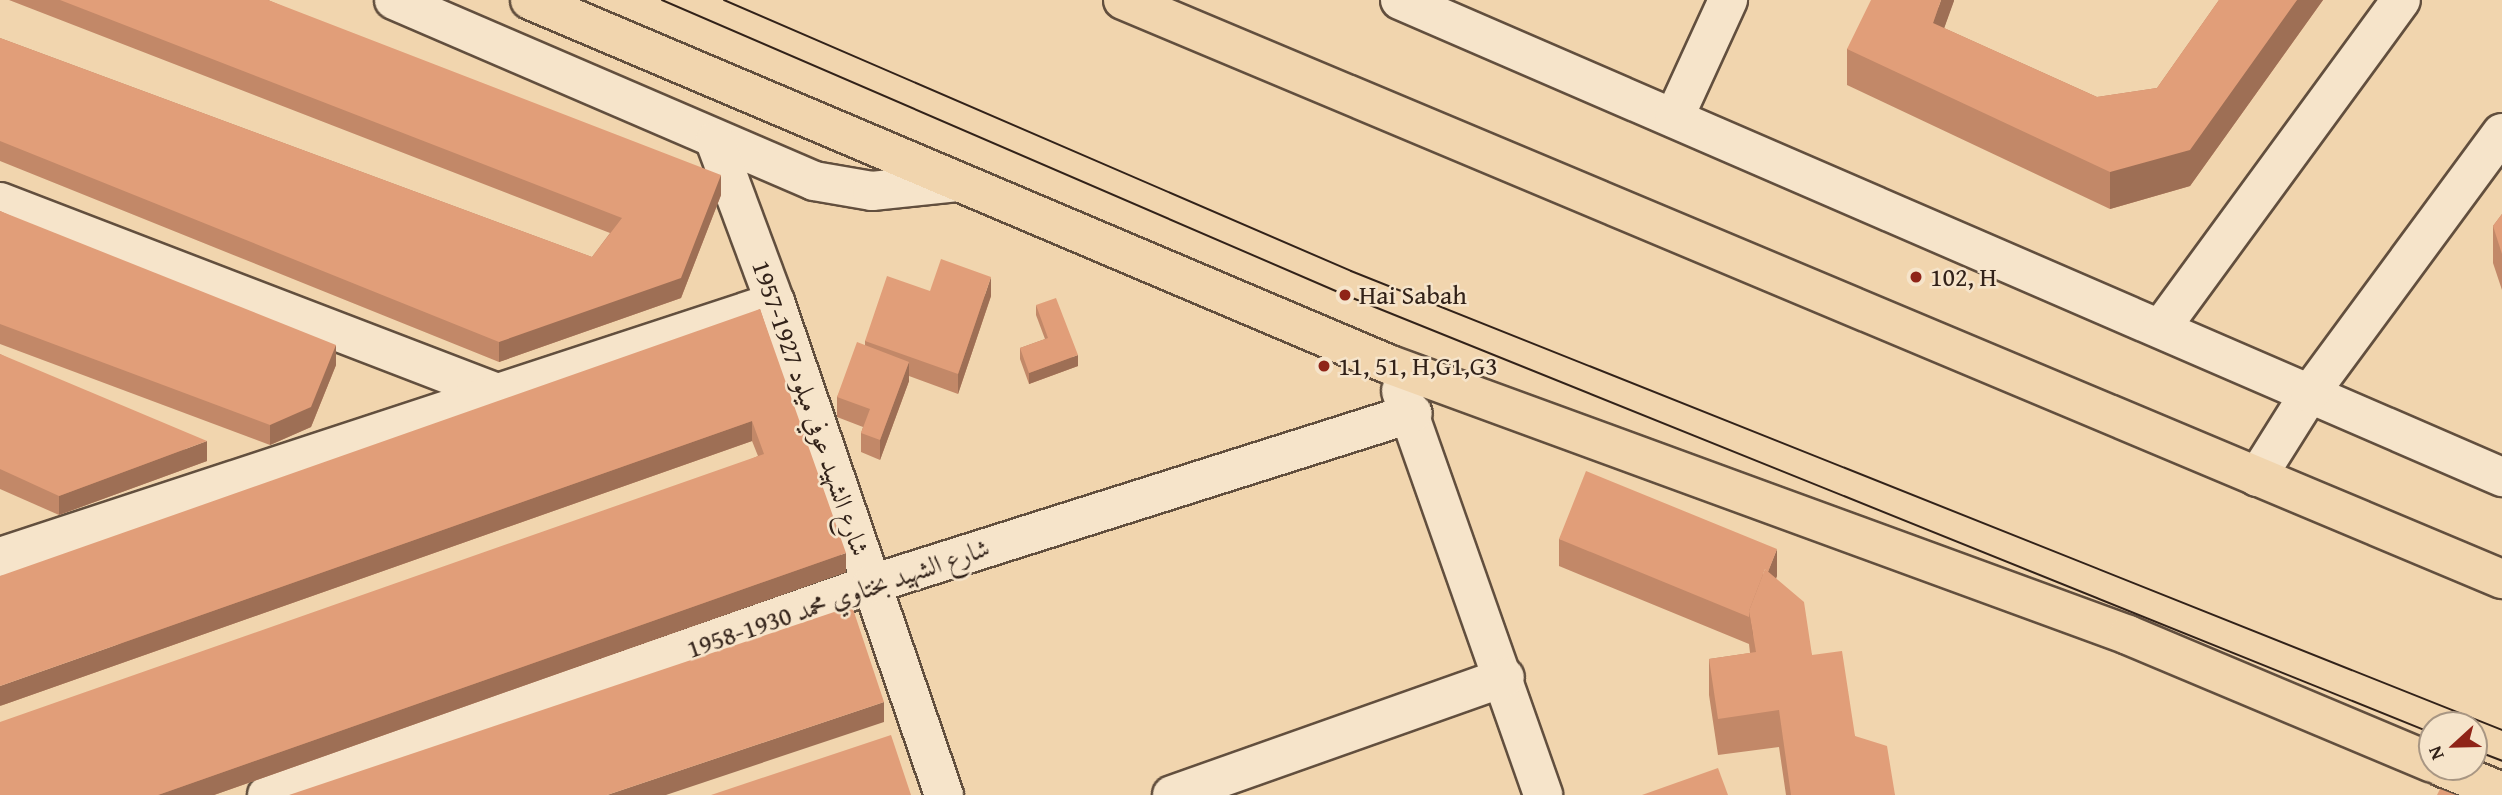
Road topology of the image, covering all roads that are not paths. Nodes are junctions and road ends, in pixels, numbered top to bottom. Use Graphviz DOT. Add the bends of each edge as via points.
graph roads {
  1 [pos="394,0"];
  2 [pos="530,0"];
  3 [pos="1123,0"];
  4 [pos="1400,0"];
  5 [pos="1728,0"];
  6 [pos="2401,0"];
  7 [pos="1674,118"];
  8 [pos="2502,133"];
  9 [pos="715,141"];
  10 [pos="958,182"];
  11 [pos="0,202"];
  12 [pos="775,302"];
  13 [pos="2161,328"];
  14 [pos="1388,364"];
  15 [pos="497,393"];
  16 [pos="2310,393"];
  17 [pos="1413,413"];
  18 [pos="2257,477"];
  19 [pos="2502,477"];
  20 [pos="0,557"];
  21 [pos="2502,579"];
  22 [pos="872,584"];
  23 [pos="1505,677"];
  24 [pos="2418,757"];
  25 [pos="2476,781"];
  26 [pos="2502,792"];
  27 [pos="267,795"];
  28 [pos="944,795"];
  29 [pos="1172,795"];
  30 [pos="1543,795"];
  1 -- 9 [label="street"];
  2 -- 10 [label="main road"];
  3 -- 18 [label="main road"];
  4 -- 7 [label="street"];
  5 -- 7 [label="street"];
  6 -- 13 [label="street"];
  7 -- 13 [label="street"];
  8 -- 16 [label="street"];
  9 -- 10 [label="street" via="825,183 872,191"];
  9 -- 12 [label="street, شارع الشهيد عوفي ميلود 1927-1957"];
  10 -- 14 [label="main road"];
  11 -- 15 [label="street"];
  12 -- 15 [label="street"];
  12 -- 22 [label="street, شارع الشهيد عوفي ميلود 1927-1957"];
  13 -- 16 [label="street"];
  14 -- 17 [label="street"];
  14 -- 24 [label="main road" via="2128,635"];
  15 -- 20 [label="street"];
  16 -- 18 [label="street"];
  16 -- 19 [label="street"];
  17 -- 22 [label="street, شارع الشهيد بختاوي محمد 1930-1958"];
  17 -- 23 [label="street"];
  18 -- 21 [label="main road"];
  22 -- 27 [label="street, شارع الشهيد بختاوي محمد 1930-1958"];
  22 -- 28 [label="street, شارع الشهيد عوفي ميلود 1927-1957"];
  23 -- 29 [label="street"];
  23 -- 30 [label="street"];
  25 -- 26 [label="main road"];
}
